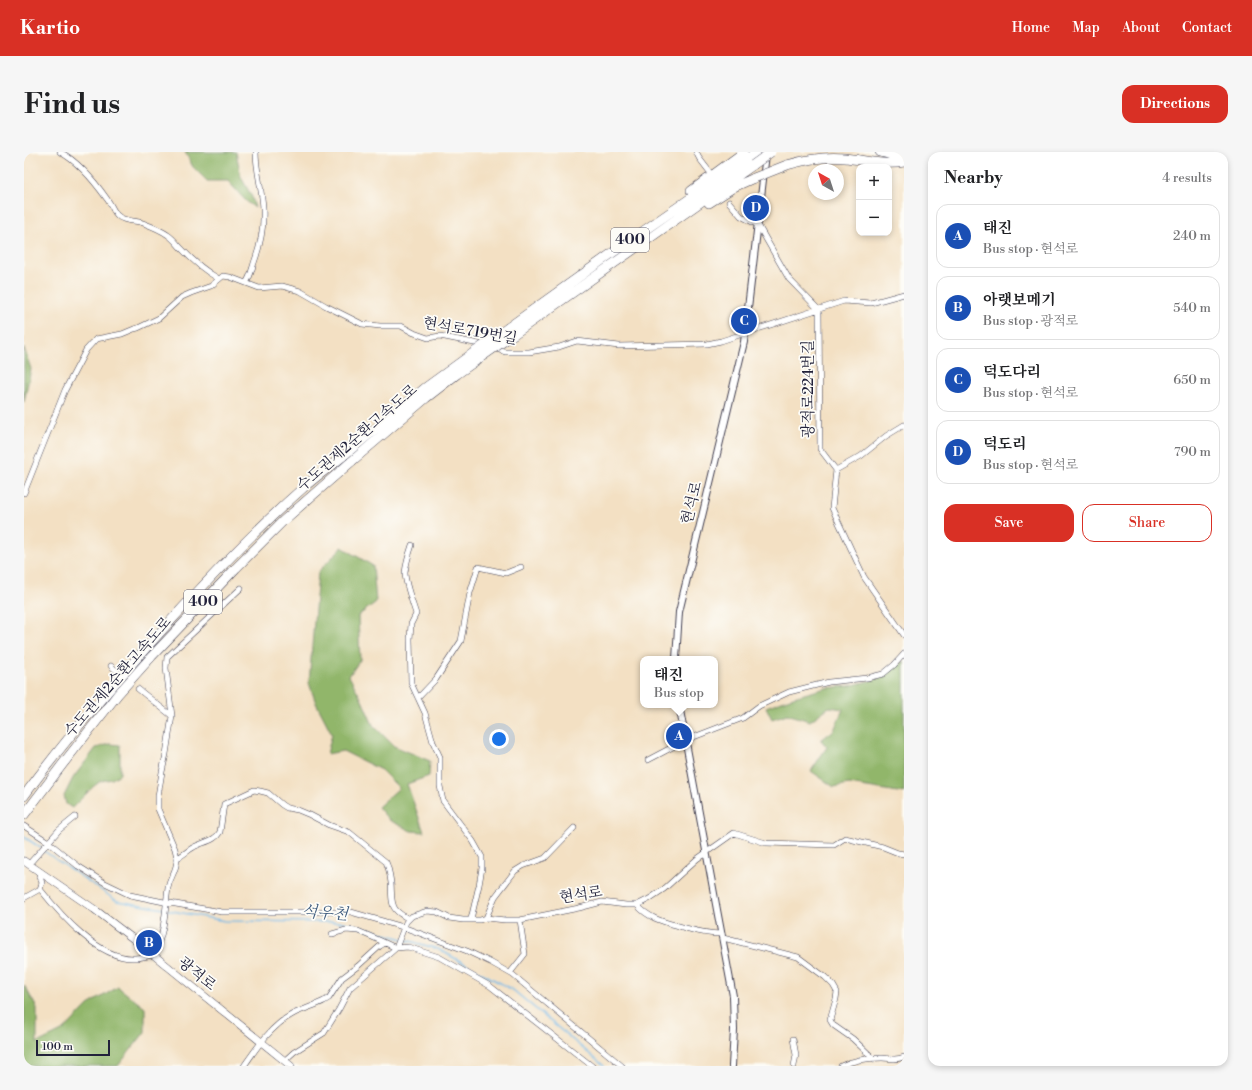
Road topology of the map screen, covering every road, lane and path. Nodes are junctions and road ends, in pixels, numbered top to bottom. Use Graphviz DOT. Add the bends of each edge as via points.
graph roads {
  1 [pos="60,152"];
  2 [pos="257,152"];
  3 [pos="696,152"];
  4 [pos="766,152"];
  5 [pos="771,152"];
  6 [pos="880,152"];
  7 [pos="904,155"];
  8 [pos="752,156"];
  9 [pos="904,162"];
  10 [pos="709,171"];
  11 [pos="729,202"];
  12 [pos="758,225"];
  13 [pos="219,279"];
  14 [pos="246,283"];
  15 [pos="584,286"];
  16 [pos="904,294"];
  17 [pos="819,310"];
  18 [pos="512,331"];
  19 [pos="746,332"];
  20 [pos="904,425"];
  21 [pos="836,470"];
  22 [pos="24,493"];
  23 [pos="412,544"];
  24 [pos="521,566"];
  25 [pos="242,588"];
  26 [pos="904,635"];
  27 [pos="904,654"];
  28 [pos="676,656"];
  29 [pos="111,666"];
  30 [pos="118,672"];
  31 [pos="138,689"];
  32 [pos="418,698"];
  33 [pos="680,708"];
  34 [pos="172,716"];
  35 [pos="686,740"];
  36 [pos="648,760"];
  37 [pos="24,796"];
  38 [pos="24,815"];
  39 [pos="75,817"];
  40 [pos="24,826"];
  41 [pos="574,828"];
  42 [pos="49,842"];
  43 [pos="707,853"];
  44 [pos="904,854"];
  45 [pos="177,858"];
  46 [pos="27,862"];
  47 [pos="38,870"];
  48 [pos="40,889"];
  49 [pos="24,898"];
  50 [pos="166,902"];
  51 [pos="637,905"];
  52 [pos="486,918"];
  53 [pos="409,919"];
  54 [pos="471,919"];
  55 [pos="520,920"];
  56 [pos="403,927"];
  57 [pos="332,934"];
  58 [pos="722,936"];
  59 [pos="385,943"];
  60 [pos="397,947"];
  61 [pos="153,955"];
  62 [pos="510,973"];
  63 [pos="793,1039"];
  64 [pos="262,1043"];
  65 [pos="904,1057"];
  66 [pos="874,1059"];
  67 [pos="283,1060"];
  68 [pos="244,1066"];
  69 [pos="291,1066"];
  70 [pos="592,1066"];
  71 [pos="622,1066"];
  72 [pos="732,1066"];
  73 [pos="794,1066"];
  74 [pos="841,1066"];
  1 -- 13 [label="street" via="78,164 100,190 116,215 124,220 143,223 168,235 191,258"];
  2 -- 14 [label="street" via="263,228 256,258"];
  3 -- 10 [label="street"];
  4 -- 12 [label="street"];
  5 -- 8 [label="highway, 수도권제2순환고속도로 / 400, bridge"];
  6 -- 7 [label="highway"];
  8 -- 15 [label="highway, 수도권제2순환고속도로 / 400"];
  8 -- 18 [label="highway, 수도권제2순환고속도로 / 400" via="629,241"];
  9 -- 15 [label="highway, bridge" via="895,164 828,157 787,164 723,194"];
  11 -- 12 [label="street" via="741,216"];
  12 -- 17 [label="street" via="789,279"];
  12 -- 19 [label="street"];
  13 -- 14 [label="street, 현석로719번길" via="223,276 230,277"];
  13 -- 22 [label="street" via="211,286 182,298 159,318 122,334 96,339 86,350 65,390"];
  14 -- 19 [label="street, 현석로719번길" via="259,288 282,286 300,291 362,324 401,326 428,338 440,336 510,352 545,350 577,341 619,346 707,344"];
  15 -- 18 [label="highway, 수도권제2순환고속도로 / 400"];
  16 -- 17 [label="street, 현석로719번길" via="871,303 844,301"];
  17 -- 19 [label="street, 현석로719번길"];
  17 -- 21 [label="street, 광적로224번길" via="820,449"];
  18 -- 37 [label="highway, 수도권제2순환고속도로 / 400, bridge" via="425,388 304,487 261,526 135,661 60,748"];
  18 -- 38 [label="highway, 수도권제2순환고속도로 / 400, bridge" via="426,398 283,521 122,689"];
  19 -- 28 [label="street, 현석로" via="684,587 679,612"];
  20 -- 21 [label="street" via="861,456"];
  21 -- 26 [label="street" via="832,508 864,577"];
  23 -- 32 [label="street" via="405,574 416,614 411,624 411,683"];
  24 -- 32 [label="street" via="506,573 478,567 461,641 436,679"];
  25 -- 34 [label="street" via="166,657"];
  27 -- 35 [label="street" via="883,674 828,682 789,692 759,706 743,718"];
  29 -- 30 [label="street"];
  31 -- 34 [label="street"];
  32 -- 54 [label="street" via="440,758 443,801 482,857"];
  33 -- 35 [label="street"];
  34 -- 45 [label="street" via="158,809"];
  35 -- 36 [label="street"];
  35 -- 43 [label="street"];
  39 -- 42 [label="street"];
  40 -- 42 [label="street"];
  41 -- 52 [label="street" via="544,858 515,871 495,897"];
  42 -- 46 [label="street, 광적로" via="39,854"];
  42 -- 50 [label="street" via="78,866 105,883 130,895"];
  43 -- 44 [label="street" via="734,833 766,843 834,845 845,838"];
  43 -- 51 [label="street" via="664,889"];
  43 -- 58 [label="street"];
  45 -- 50 [label="street"];
  45 -- 53 [label="street" via="195,846 218,836 224,804 254,790 260,791 287,808 298,810 349,832 386,862 394,909"];
  46 -- 47 [label="main road, 광적로"];
  47 -- 48 [label="street" via="42,883"];
  47 -- 61 [label="main road, 광적로"];
  48 -- 49 [label="street"];
  48 -- 61 [label="street" via="77,930 101,948 120,956 134,958"];
  50 -- 56 [label="street" via="222,912 351,912"];
  50 -- 61 [label="street" via="164,921"];
  51 -- 55 [label="street, 현석로" via="602,902"];
  51 -- 58 [label="street" via="649,916 663,922"];
  52 -- 54 [label="street, 현석로"];
  52 -- 55 [label="street, 현석로"];
  53 -- 54 [label="street, 현석로" via="427,910 449,918"];
  53 -- 56 [label="street"];
  55 -- 62 [label="street" via="525,954"];
  56 -- 60 [label="street"];
  56 -- 62 [label="street" via="467,951"];
  57 -- 59 [label="street" via="346,930 358,931"];
  58 -- 66 [label="street" via="798,957 825,977 837,992 830,1020"];
  58 -- 72 [label="street" via="734,1007"];
  59 -- 60 [label="street"];
  59 -- 64 [label="street" via="342,978 329,998 281,1022"];
  60 -- 67 [label="street" via="350,988 324,1033"];
  60 -- 70 [label="street" via="408,947 439,957 490,986"];
  61 -- 64 [label="main road, 광적로"];
  62 -- 71 [label="street"];
  63 -- 73 [label="street" via="796,1055"];
  64 -- 67 [label="main road, 광적로"];
  64 -- 68 [label="street"];
  65 -- 66 [label="street" via="898,1060"];
  66 -- 74 [label="street" via="853,1061"];
  67 -- 69 [label="main road"];
}
